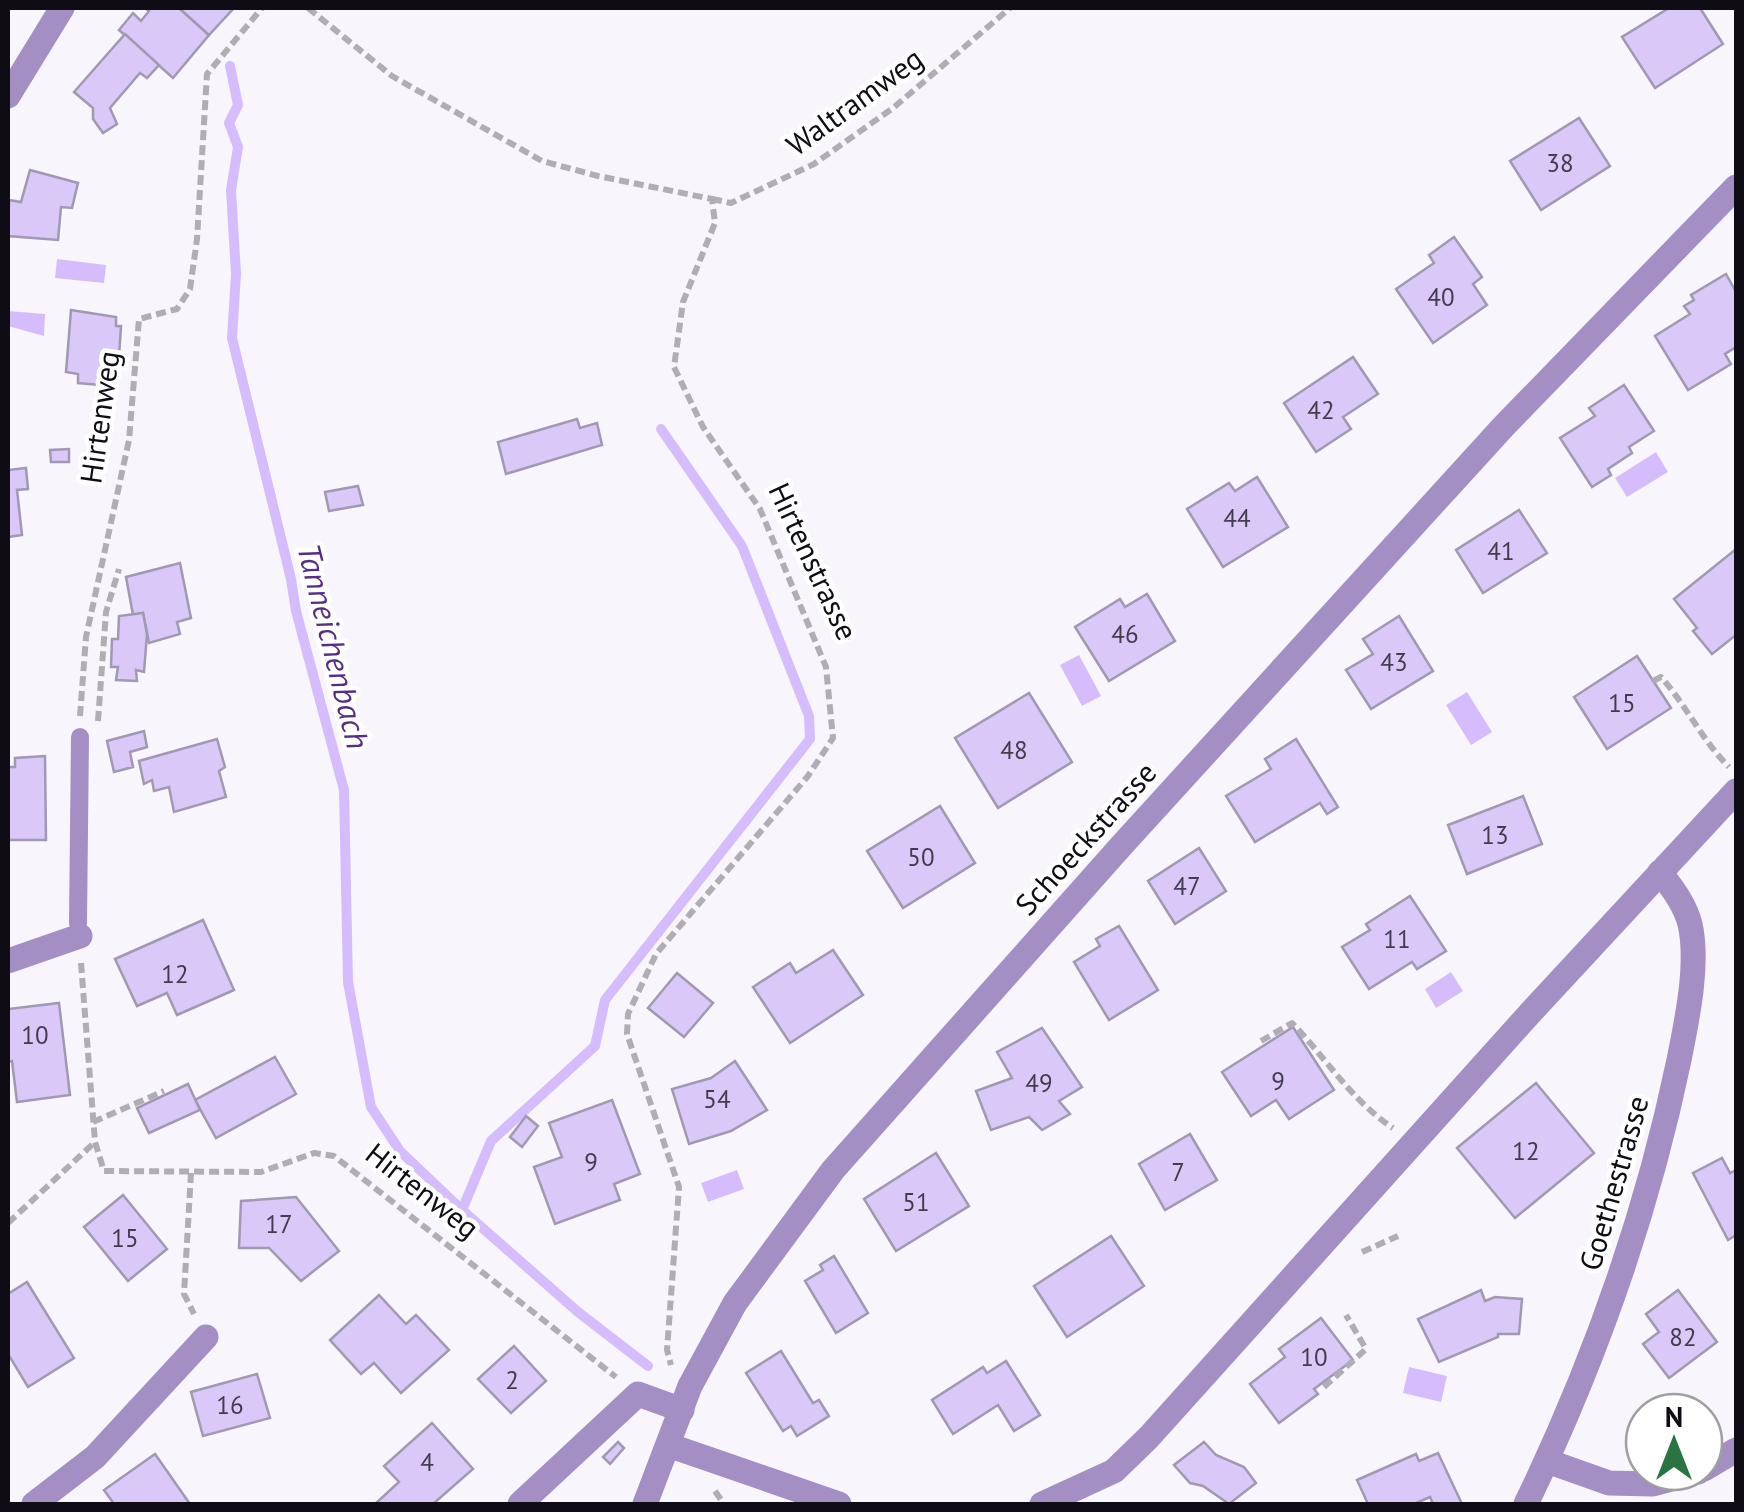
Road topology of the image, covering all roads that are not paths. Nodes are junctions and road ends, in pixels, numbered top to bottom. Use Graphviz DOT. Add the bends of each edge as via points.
graph roads {
  1 [pos="62,8"];
  2 [pos="8,96"];
  3 [pos="1736,187"];
  4 [pos="89,735"];
  5 [pos="1733,780"];
  6 [pos="1660,872"];
  7 [pos="79,937"];
  8 [pos="8,961"];
  9 [pos="206,1337"];
  10 [pos="682,1410"];
  11 [pos="668,1445"];
  12 [pos="1547,1462"];
  13 [pos="1624,1484"];
  14 [pos="34,1504"];
  15 [pos="520,1504"];
  16 [pos="646,1504"];
  17 [pos="839,1504"];
  18 [pos="1042,1504"];
  19 [pos="1526,1504"];
  1 -- 2 [label="street"];
  3 -- 10 [label="street, Schoeckstrasse" via="1503,426 833,1170 735,1303"];
  4 -- 7 [label="lane"];
  5 -- 6 [label="street"];
  6 -- 12 [label="street, Goethestrasse" via="1690,924 1688,1012 1670,1102 1613,1302"];
  6 -- 18 [label="street" via="1149,1437 1114,1471"];
  7 -- 8 [label="street"];
  9 -- 14 [label="street" via="95,1457"];
  10 -- 11 [label="street, Schoeckstrasse"];
  10 -- 15 [label="street" via="638,1394"];
  11 -- 16 [label="street"];
  11 -- 17 [label="street"];
  12 -- 13 [label="street"];
  12 -- 19 [label="street, Goethestrasse"];
}
